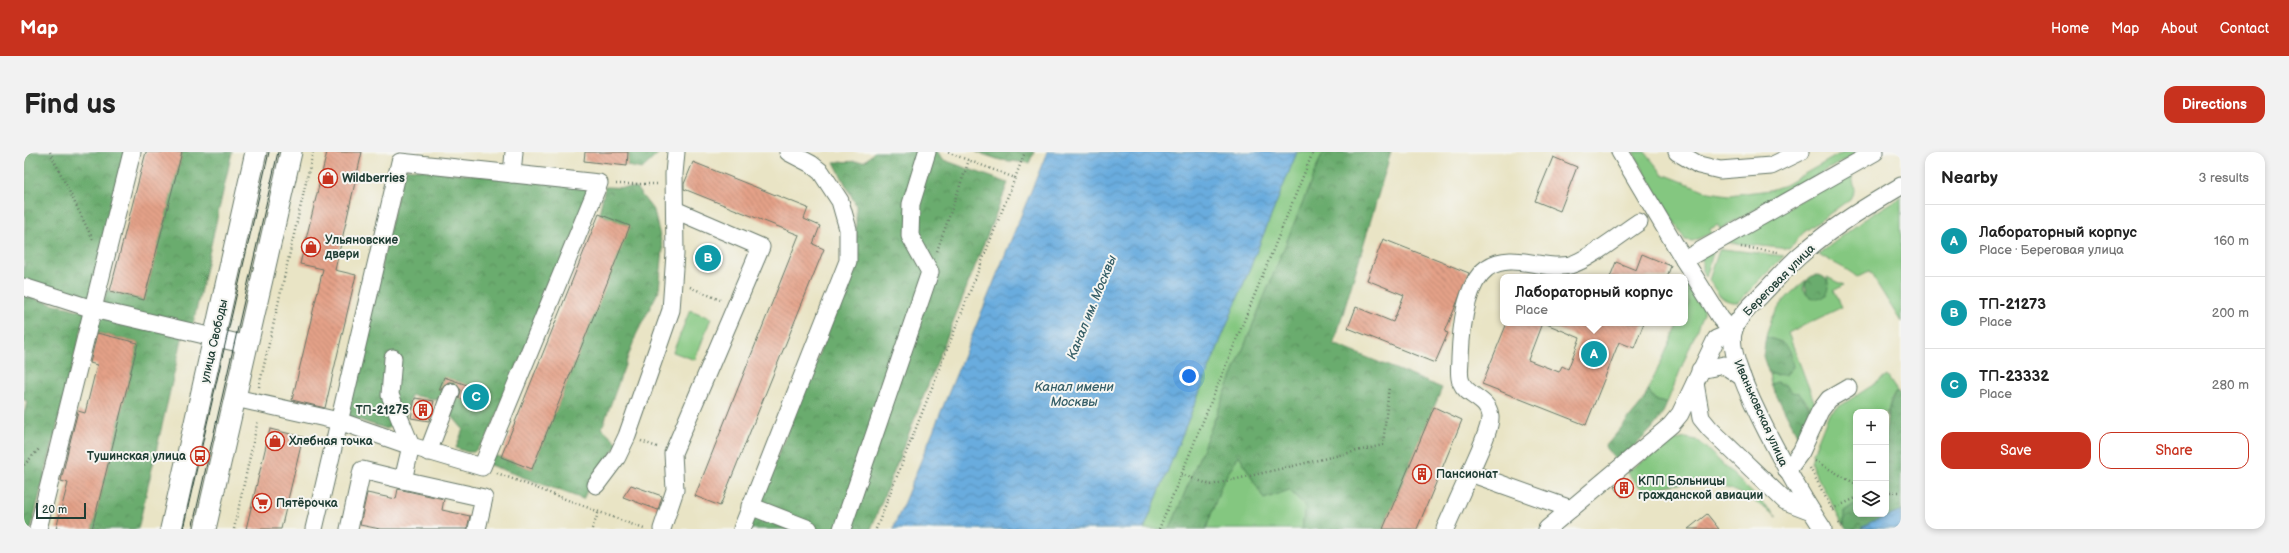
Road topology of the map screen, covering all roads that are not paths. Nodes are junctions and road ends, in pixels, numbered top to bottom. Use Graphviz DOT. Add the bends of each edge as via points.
graph roads {
  1 [pos="132,152"];
  2 [pos="256,152"];
  3 [pos="291,152"];
  4 [pos="514,152"];
  5 [pos="676,152"];
  6 [pos="788,152"];
  7 [pos="927,152"];
  8 [pos="1620,152"];
  9 [pos="1677,152"];
  10 [pos="1800,152"];
  11 [pos="1875,152"];
  12 [pos="512,174"];
  13 [pos="1901,186"];
  14 [pos="676,210"];
  15 [pos="1639,222"];
  16 [pos="1684,260"];
  17 [pos="24,287"];
  18 [pos="93,309"];
  19 [pos="1733,332"];
  20 [pos="214,337"];
  21 [pos="248,345"];
  22 [pos="393,358"];
  23 [pos="1698,376"];
  24 [pos="1742,377"];
  25 [pos="1848,388"];
  26 [pos="451,392"];
  27 [pos="236,398"];
  28 [pos="339,422"];
  29 [pos="1710,429"];
  30 [pos="1666,430"];
  31 [pos="411,446"];
  32 [pos="428,452"];
  33 [pos="1787,471"];
  34 [pos="1470,472"];
  35 [pos="403,480"];
  36 [pos="596,485"];
  37 [pos="750,506"];
  38 [pos="1571,509"];
  39 [pos="1811,512"];
  40 [pos="38,529"];
  41 [pos="171,529"];
  42 [pos="206,529"];
  43 [pos="314,529"];
  44 [pos="349,529"];
  45 [pos="477,529"];
  46 [pos="662,529"];
  47 [pos="742,529"];
  48 [pos="809,529"];
  49 [pos="842,529"];
  50 [pos="1445,529"];
  51 [pos="1548,529"];
  52 [pos="1823,529"];
  1 -- 18 [label="street"];
  2 -- 20 [label="main road, улица Свободы"];
  3 -- 21 [label="main road"];
  4 -- 12 [label="street"];
  5 -- 14 [label="street"];
  6 -- 37 [label="street" via="821,172 840,201 848,229 848,261"];
  7 -- 49 [label="street" via="911,204 910,236 930,272"];
  8 -- 16 [label="street"];
  9 -- 10 [label="street" via="1699,165 1720,170 1771,166"];
  11 -- 16 [label="street"];
  12 -- 28 [label="street" via="400,162"];
  12 -- 32 [label="street" via="599,183 482,467"];
  13 -- 19 [label="street, Береговая улица" via="1863,208 1803,253 1745,313"];
  14 -- 36 [label="street" via="671,310 627,436 617,457"];
  14 -- 46 [label="street" via="761,247 673,453 675,490"];
  15 -- 34 [label="street" via="1579,262 1561,266 1505,261 1486,269 1479,276 1468,301 1461,329 1460,375 1463,386 1485,403 1490,418"];
  16 -- 19 [label="street" via="1721,319"];
  17 -- 18 [label="street"];
  18 -- 20 [label="street"];
  18 -- 40 [label="street"];
  19 -- 23 [label="street" via="1716,339"];
  19 -- 24 [label="street, Иваньковская улица" via="1736,360"];
  20 -- 21 [label="street"];
  20 -- 41 [label="main road, улица Свободы"];
  21 -- 27 [label="main road"];
  22 -- 31 [label="street" via="390,395"];
  23 -- 24 [label="street" via="1724,365"];
  23 -- 29 [label="street" via="1701,418"];
  23 -- 30 [label="street" via="1680,414"];
  24 -- 33 [label="street, Иваньковская улица"];
  25 -- 33 [label="street" via="1829,399 1820,411 1801,452"];
  26 -- 32 [label="street"];
  27 -- 28 [label="street"];
  27 -- 42 [label="main road"];
  28 -- 31 [label="street"];
  28 -- 43 [label="street"];
  29 -- 30 [label="street" via="1695,425"];
  29 -- 39 [label="street" via="1785,501"];
  30 -- 38 [label="street"];
  31 -- 32 [label="street"];
  31 -- 35 [label="street"];
  33 -- 39 [label="street, Иваньковская улица"];
  34 -- 38 [label="street"];
  34 -- 50 [label="street"];
  35 -- 44 [label="street" via="362,470"];
  35 -- 45 [label="street" via="484,498"];
  37 -- 47 [label="street"];
  37 -- 48 [label="street"];
  38 -- 51 [label="street"];
  39 -- 52 [label="street, Иваньковская улица"];
}
